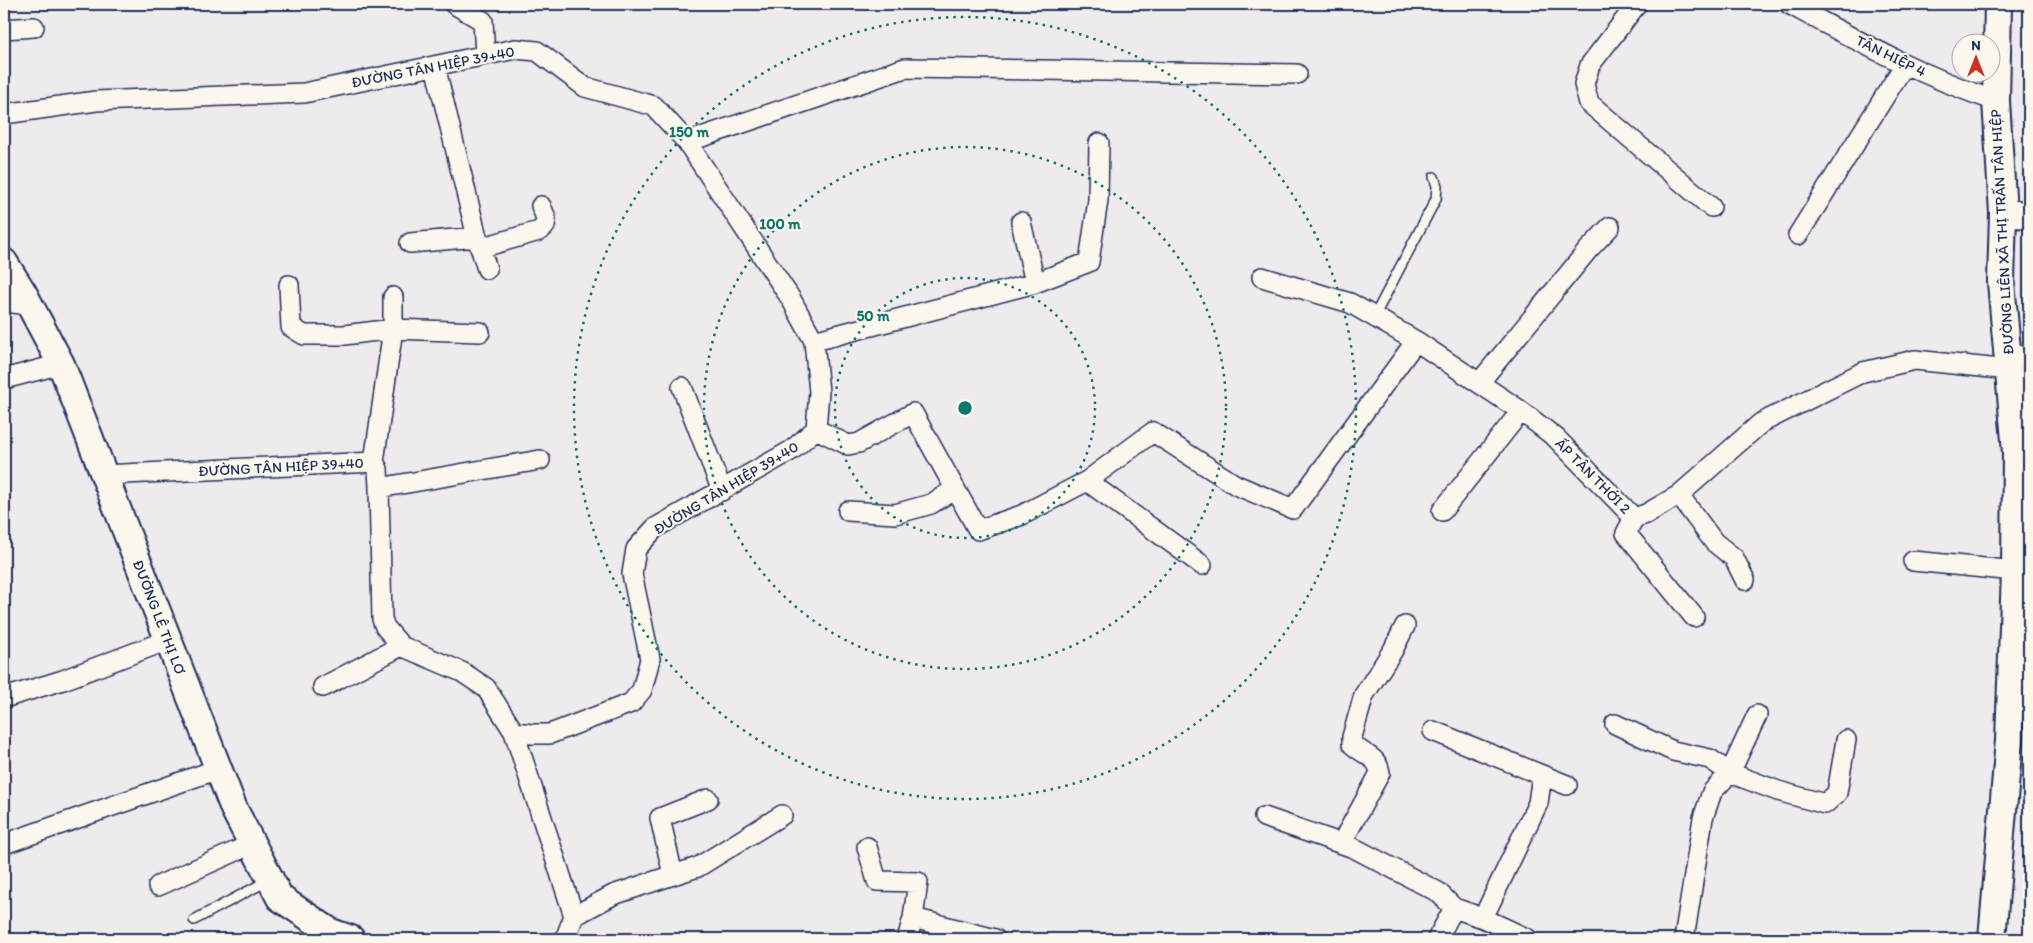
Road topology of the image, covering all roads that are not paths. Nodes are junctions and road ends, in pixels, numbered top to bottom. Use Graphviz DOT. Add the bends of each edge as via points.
graph roads {
  1 [pos="454,4"];
  2 [pos="1637,4"];
  3 [pos="1790,4"];
  4 [pos="1998,4"];
  5 [pos="34,27"];
  6 [pos="4,29"];
  7 [pos="485,55"];
  8 [pos="1905,64"];
  9 [pos="435,66"];
  10 [pos="1297,74"];
  11 [pos="1996,101"];
  12 [pos="4,114"];
  13 [pos="687,142"];
  14 [pos="1099,143"];
  15 [pos="1434,177"];
  16 [pos="541,206"];
  17 [pos="1711,207"];
  18 [pos="2003,213"];
  19 [pos="2029,215"];
  20 [pos="1021,222"];
  21 [pos="1610,227"];
  22 [pos="1798,235"];
  23 [pos="479,243"];
  24 [pos="410,244"];
  25 [pos="4,262"];
  26 [pos="487,268"];
  27 [pos="1262,278"];
  28 [pos="1035,283"];
  29 [pos="289,285"];
  30 [pos="394,297"];
  31 [pos="4,302"];
  32 [pos="30,305"];
  33 [pos="1374,317"];
  34 [pos="393,329"];
  35 [pos="480,332"];
  36 [pos="814,341"];
  37 [pos="1416,341"];
  38 [pos="2015,361"];
  39 [pos="61,364"];
  40 [pos="4,380"];
  41 [pos="1479,383"];
  42 [pos="682,387"];
  43 [pos="1521,411"];
  44 [pos="816,429"];
  45 [pos="540,460"];
  46 [pos="374,462"];
  47 [pos="103,476"];
  48 [pos="1087,481"];
  49 [pos="379,488"];
  50 [pos="955,489"];
  51 [pos="722,491"];
  52 [pos="1679,495"];
  53 [pos="1442,511"];
  54 [pos="848,512"];
  55 [pos="1634,518"];
  56 [pos="1913,561"];
  57 [pos="1202,565"];
  58 [pos="2015,570"];
  59 [pos="1745,580"];
  60 [pos="1694,617"];
  61 [pos="1405,626"];
  62 [pos="168,640"];
  63 [pos="401,646"];
  64 [pos="322,687"];
  65 [pos="4,698"];
  66 [pos="1757,715"];
  67 [pos="1615,724"];
  68 [pos="1433,731"];
  69 [pos="514,732"];
  70 [pos="1846,740"];
  71 [pos="218,769"];
  72 [pos="1730,773"];
  73 [pos="1542,775"];
  74 [pos="1568,785"];
  75 [pos="708,799"];
  76 [pos="782,815"];
  77 [pos="1264,817"];
  78 [pos="4,844"];
  79 [pos="252,844"];
  80 [pos="1341,844"];
  81 [pos="866,848"];
  82 [pos="673,875"];
  83 [pos="270,880"];
  84 [pos="158,886"];
  85 [pos="1454,908"];
  86 [pos="574,916"];
  87 [pos="913,918"];
  88 [pos="1483,918"];
  89 [pos="194,920"];
  90 [pos="350,939"];
  91 [pos="564,939"];
  92 [pos="907,939"];
  93 [pos="995,939"];
  94 [pos="1437,939"];
  95 [pos="1528,939"];
  96 [pos="1684,939"];
  97 [pos="1992,939"];
  1 -- 7 [label="street" via="483,21"];
  2 -- 17 [label="street" via="1590,65 1584,84 1589,103"];
  3 -- 8 [label="street, TÂN HIỆP 4"];
  4 -- 11 [label="street, ĐƯỜNG LIÊN XÃ THỊ TRẤN TÂN HIỆP"];
  5 -- 6 [label="street"];
  7 -- 9 [label="street, ĐƯỜNG TÂN HIỆP 39+40"];
  7 -- 13 [label="street, ĐƯỜNG TÂN HIỆP 39+40" via="514,49 537,51 585,87 654,106"];
  8 -- 11 [label="street, TÂN HIỆP 4" via="1958,89"];
  8 -- 22 [label="street"];
  9 -- 12 [label="street, ĐƯỜNG TÂN HIỆP 39+40" via="304,93 96,100"];
  9 -- 23 [label="street"];
  10 -- 13 [label="street" via="905,68"];
  11 -- 18 [label="street, ĐƯỜNG LIÊN XÃ THỊ TRẤN TÂN HIỆP"];
  13 -- 36 [label="street, ĐƯỜNG TÂN HIỆP 39+40" via="791,298"];
  14 -- 28 [label="street" via="1098,200 1089,262"];
  15 -- 33 [label="lane" via="1436,199"];
  16 -- 23 [label="street" via="546,218 545,226 539,231"];
  18 -- 19 [label="street"];
  18 -- 38 [label="street, ĐƯỜNG LIÊN XÃ THỊ TRẤN TÂN HIỆP" via="2001,282"];
  20 -- 28 [label="street"];
  21 -- 41 [label="street"];
  23 -- 24 [label="street"];
  23 -- 26 [label="street"];
  25 -- 32 [label="street, ĐƯỜNG LÊ THỊ LƠ"];
  27 -- 33 [label="street, ẤP TÂN THỚI 2" via="1350,303"];
  28 -- 36 [label="street"];
  29 -- 34 [label="street" via="291,327 304,334"];
  30 -- 34 [label="street"];
  31 -- 32 [label="street"];
  32 -- 39 [label="street, ĐƯỜNG LÊ THỊ LƠ"];
  33 -- 37 [label="street, ẤP TÂN THỚI 2"];
  34 -- 35 [label="street"];
  34 -- 46 [label="street"];
  36 -- 44 [label="street, ĐƯỜNG TÂN HIỆP 39+40" via="819,392"];
  37 -- 41 [label="street, ẤP TÂN THỚI 2"];
  37 -- 48 [label="street" via="1294,509 1236,485 1153,432"];
  38 -- 52 [label="street, ẤP TÂN THỚI 2" via="1915,360 1863,372 1761,423"];
  38 -- 58 [label="street, ĐƯỜNG LIÊN XÃ THỊ TRẤN TÂN HIỆP"];
  39 -- 40 [label="street"];
  39 -- 47 [label="street, ĐƯỜNG LÊ THỊ LƠ"];
  41 -- 43 [label="street, ẤP TÂN THỚI 2"];
  42 -- 51 [label="street"];
  43 -- 53 [label="street"];
  43 -- 55 [label="street, ẤP TÂN THỚI 2" via="1556,438"];
  44 -- 50 [label="street" via="848,445 859,444 913,413"];
  44 -- 51 [label="street, ĐƯỜNG TÂN HIỆP 39+40" via="792,450"];
  45 -- 49 [label="street"];
  46 -- 47 [label="street, ĐƯỜNG TÂN HIỆP 39+40"];
  46 -- 49 [label="street, ĐƯỜNG TÂN HIỆP 39+40" via="378,468"];
  47 -- 62 [label="street, ĐƯỜNG LÊ THỊ LƠ"];
  48 -- 50 [label="street" via="1022,515 978,530"];
  48 -- 57 [label="street"];
  49 -- 63 [label="street, ĐƯỜNG TÂN HIỆP 39+40" via="382,619"];
  50 -- 54 [label="street" via="931,504 895,514"];
  51 -- 69 [label="street, ĐƯỜNG TÂN HIỆP 39+40" via="655,528 636,549 632,574 650,659 642,690 631,703 550,734"];
  52 -- 55 [label="street, ẤP TÂN THỚI 2"];
  52 -- 59 [label="street" via="1714,542 1734,558"];
  55 -- 60 [label="street" via="1626,533"];
  56 -- 58 [label="street"];
  58 -- 97 [label="street, ĐƯỜNG LIÊN XÃ THỊ TRẤN TÂN HIỆP" via="2009,740"];
  61 -- 80 [label="street" via="1360,706 1352,744 1374,758 1380,773"];
  62 -- 65 [label="street" via="63,680"];
  62 -- 71 [label="street, ĐƯỜNG LÊ THỊ LƠ"];
  63 -- 64 [label="street"];
  63 -- 69 [label="street, ĐƯỜNG TÂN HIỆP 39+40" via="462,672 486,688"];
  66 -- 72 [label="street"];
  67 -- 72 [label="street" via="1673,751 1710,759"];
  68 -- 73 [label="street"];
  69 -- 86 [label="street"];
  70 -- 72 [label="street" via="1837,793 1825,804"];
  71 -- 78 [label="street"];
  71 -- 79 [label="street, ĐƯỜNG LÊ THỊ LƠ"];
  72 -- 96 [label="street" via="1712,792 1703,818"];
  73 -- 74 [label="street"];
  73 -- 88 [label="street" via="1538,803"];
  75 -- 82 [label="street" via="660,818"];
  76 -- 82 [label="street" via="698,867"];
  77 -- 80 [label="street"];
  79 -- 83 [label="street, ĐƯỜNG LÊ THỊ LƠ"];
  79 -- 84 [label="street"];
  80 -- 85 [label="street" via="1438,892"];
  81 -- 87 [label="street" via="877,881 918,882"];
  82 -- 86 [label="street" via="613,895"];
  83 -- 89 [label="lane"];
  83 -- 90 [label="street, ĐƯỜNG LÊ THỊ LƠ" via="280,898 330,932"];
  85 -- 88 [label="street"];
  85 -- 94 [label="street"];
  86 -- 91 [label="street"];
  87 -- 92 [label="street"];
  87 -- 93 [label="street"];
  88 -- 95 [label="street"];
}
